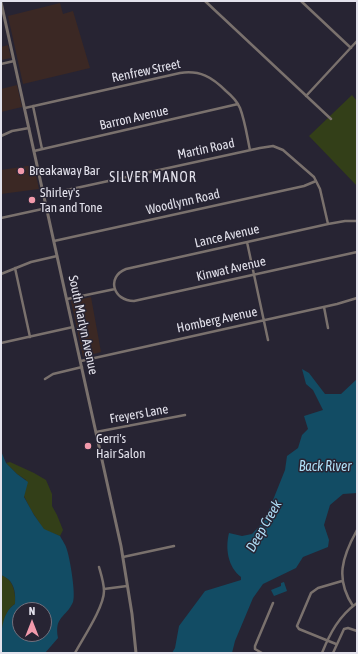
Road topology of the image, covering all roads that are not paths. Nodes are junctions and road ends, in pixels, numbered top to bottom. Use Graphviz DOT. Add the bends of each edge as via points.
graph roads {
  1 [pos="205,1"];
  2 [pos="301,1"];
  3 [pos="1,2"];
  4 [pos="2,14"];
  5 [pos="357,41"];
  6 [pos="351,48"];
  7 [pos="14,61"];
  8 [pos="1,64"];
  9 [pos="306,96"];
  10 [pos="238,104"];
  11 [pos="32,106"];
  12 [pos="25,108"];
  13 [pos="331,119"];
  14 [pos="29,128"];
  15 [pos="1,136"];
  16 [pos="42,149"];
  17 [pos="250,150"];
  18 [pos="34,151"];
  19 [pos="316,181"];
  20 [pos="44,195"];
  21 [pos="47,208"];
  22 [pos="1,218"];
  23 [pos="357,221"];
  24 [pos="328,224"];
  25 [pos="54,241"];
  26 [pos="247,242"];
  27 [pos="357,252"];
  28 [pos="57,256"];
  29 [pos="15,268"];
  30 [pos="1,274"];
  31 [pos="254,274"];
  32 [pos="115,289"];
  33 [pos="357,298"];
  34 [pos="67,299"];
  35 [pos="324,307"];
  36 [pos="264,320"];
  37 [pos="73,327"];
  38 [pos="328,328"];
  39 [pos="30,337"];
  40 [pos="268,340"];
  41 [pos="1,343"];
  42 [pos="81,361"];
  43 [pos="82,367"];
  44 [pos="45,379"];
  45 [pos="185,415"];
  46 [pos="96,432"];
  47 [pos="357,530"];
  48 [pos="174,546"];
  49 [pos="123,557"];
  50 [pos="99,567"];
  51 [pos="342,581"];
  52 [pos="128,586"];
  53 [pos="104,589"];
  54 [pos="273,603"];
  55 [pos="357,604"];
  56 [pos="353,606"];
  57 [pos="357,631"];
  58 [pos="327,641"];
  59 [pos="336,644"];
  60 [pos="75,653"];
  61 [pos="136,653"];
  62 [pos="262,653"];
  63 [pos="322,653"];
  64 [pos="333,653"];
  1 -- 9 [label="street"];
  2 -- 6 [label="street"];
  3 -- 4 [label="street, South Marlyn Avenue"];
  4 -- 7 [label="street, South Marlyn Avenue"];
  5 -- 6 [label="street"];
  6 -- 9 [label="street"];
  7 -- 8 [label="street"];
  7 -- 12 [label="street, South Marlyn Avenue"];
  9 -- 13 [label="street"];
  10 -- 11 [label="street, Renfrew Street" via="215,80 192,72"];
  10 -- 16 [label="street, Barron Avenue"];
  10 -- 17 [label="street, Renfrew Street"];
  11 -- 12 [label="street, Renfrew Street"];
  11 -- 16 [label="street"];
  12 -- 14 [label="street, South Marlyn Avenue"];
  14 -- 15 [label="street"];
  14 -- 18 [label="street, South Marlyn Avenue"];
  16 -- 18 [label="street, Barron Avenue"];
  17 -- 19 [label="street, Martin Road" via="269,146 280,148"];
  17 -- 20 [label="street, Martin Road"];
  18 -- 20 [label="street, South Marlyn Avenue"];
  19 -- 24 [label="street, Martin Road"];
  19 -- 25 [label="street, Woodlynn Road" via="296,188"];
  20 -- 21 [label="street, South Marlyn Avenue"];
  21 -- 22 [label="street"];
  21 -- 25 [label="street, South Marlyn Avenue"];
  23 -- 24 [label="street, Lance Avenue"];
  24 -- 26 [label="street, Lance Avenue"];
  25 -- 28 [label="street, South Marlyn Avenue"];
  26 -- 31 [label="street"];
  26 -- 32 [label="street, Lance Avenue" via="126,269 116,278"];
  27 -- 31 [label="street, Kinwat Avenue"];
  28 -- 29 [label="street"];
  28 -- 34 [label="street, South Marlyn Avenue"];
  29 -- 30 [label="street"];
  29 -- 39 [label="street"];
  31 -- 32 [label="street, Kinwat Avenue" via="134,301 121,298"];
  31 -- 36 [label="street"];
  32 -- 34 [label="street"];
  33 -- 35 [label="street, Homberg Avenue"];
  34 -- 37 [label="street, South Marlyn Avenue"];
  35 -- 36 [label="street, Homberg Avenue"];
  35 -- 38 [label="street"];
  36 -- 40 [label="street"];
  36 -- 42 [label="street, Homberg Avenue"];
  37 -- 39 [label="street"];
  37 -- 42 [label="street, South Marlyn Avenue"];
  39 -- 41 [label="street"];
  42 -- 43 [label="street, South Marlyn Avenue"];
  43 -- 44 [label="street" via="53,374"];
  43 -- 46 [label="street, South Marlyn Avenue"];
  45 -- 46 [label="street, Freyers Lane"];
  46 -- 49 [label="street, South Marlyn Avenue"];
  47 -- 51 [label="street" via="345,559"];
  48 -- 49 [label="street"];
  49 -- 52 [label="street, South Marlyn Avenue"];
  50 -- 53 [label="street"];
  51 -- 56 [label="street" via="346,596"];
  51 -- 58 [label="street" via="318,588 311,593 297,626"];
  52 -- 53 [label="street"];
  52 -- 61 [label="street, South Marlyn Avenue"];
  53 -- 60 [label="street" via="98,610"];
  54 -- 62 [label="street" via="255,646 255,649"];
  55 -- 56 [label="street"];
  56 -- 58 [label="street" via="339,619"];
  57 -- 59 [label="street" via="344,629"];
  58 -- 59 [label="street"];
  58 -- 63 [label="street"];
  59 -- 64 [label="street"];
}
